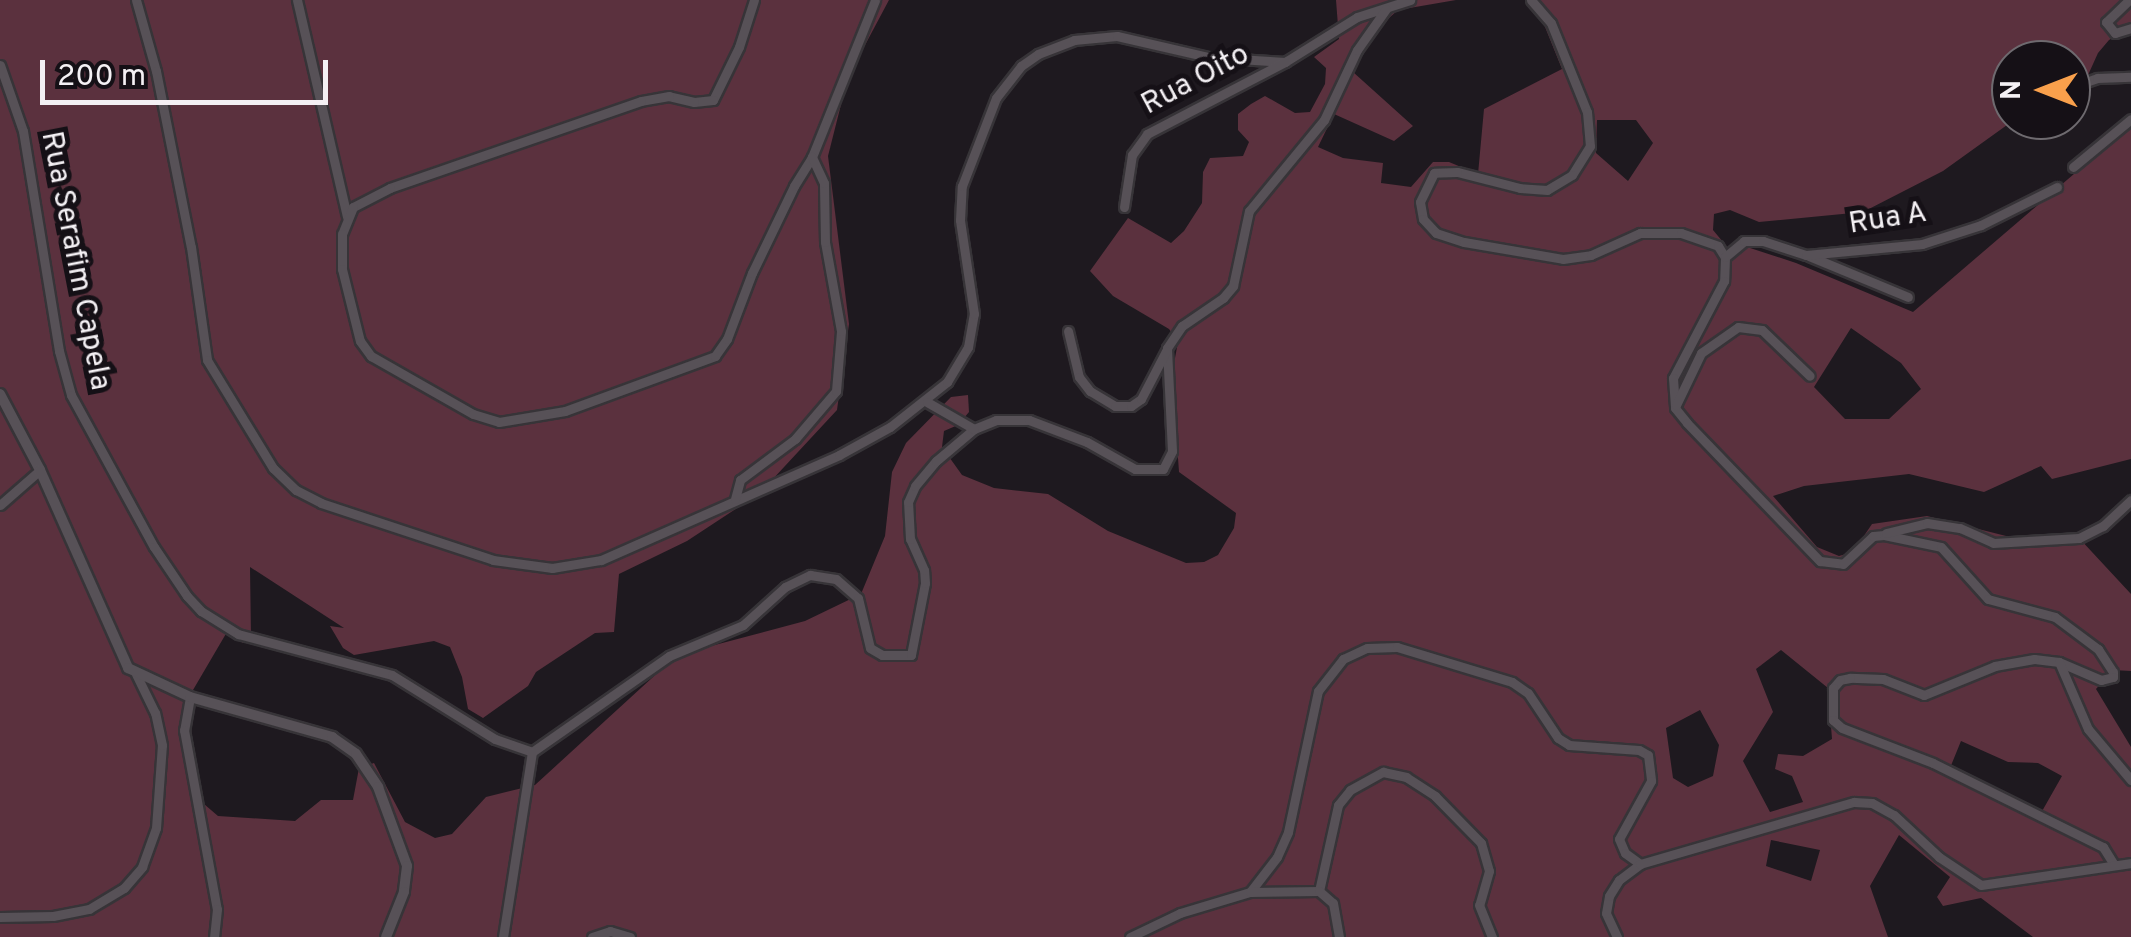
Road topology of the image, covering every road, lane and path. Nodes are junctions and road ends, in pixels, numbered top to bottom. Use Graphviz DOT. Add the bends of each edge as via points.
graph roads {
  1 [pos="136,0"];
  2 [pos="297,0"];
  3 [pos="754,0"];
  4 [pos="875,0"];
  5 [pos="1410,0"];
  6 [pos="1531,0"];
  7 [pos="2128,0"];
  8 [pos="1386,9"];
  9 [pos="2131,28"];
  10 [pos="1285,62"];
  11 [pos="0,65"];
  12 [pos="2131,77"];
  13 [pos="2091,80"];
  14 [pos="2131,119"];
  15 [pos="812,157"];
  16 [pos="2073,166"];
  17 [pos="2057,187"];
  18 [pos="1124,207"];
  19 [pos="347,216"];
  20 [pos="1806,254"];
  21 [pos="1725,258"];
  22 [pos="1908,297"];
  23 [pos="1068,331"];
  24 [pos="1167,348"];
  25 [pos="1810,376"];
  26 [pos="0,394"];
  27 [pos="927,402"];
  28 [pos="1675,408"];
  29 [pos="974,429"];
  30 [pos="40,470"];
  31 [pos="735,499"];
  32 [pos="2131,500"];
  33 [pos="0,505"];
  34 [pos="1884,535"];
  35 [pos="2059,662"];
  36 [pos="136,674"];
  37 [pos="190,697"];
  38 [pos="532,752"];
  39 [pos="2131,780"];
  40 [pos="2112,863"];
  41 [pos="2131,863"];
  42 [pos="1640,864"];
  43 [pos="1320,890"];
  44 [pos="1250,892"];
  45 [pos="0,917"];
  46 [pos="214,937"];
  47 [pos="386,937"];
  48 [pos="503,937"];
  49 [pos="592,937"];
  50 [pos="630,937"];
  51 [pos="1130,937"];
  52 [pos="1339,937"];
  53 [pos="1492,937"];
  54 [pos="1617,937"];
  1 -- 31 [label="street" via="191,247 207,360 273,468 296,490 492,560 552,568 601,560"];
  2 -- 19 [label="street"];
  3 -- 19 [label="street" via="721,91 707,103 669,96 641,101 390,188"];
  4 -- 15 [label="street"];
  5 -- 8 [label="street, Rua Oito"];
  6 -- 21 [label="street" via="1551,23 1587,112 1590,146 1572,175 1547,190 1434,173 1420,202 1423,218 1450,238 1563,259 1591,256 1640,233 1707,239"];
  7 -- 9 [label="street" via="2106,22 2115,33"];
  8 -- 10 [label="street, Rua Oito" via="1344,24"];
  8 -- 24 [label="street" via="1357,50 1324,120 1249,211 1228,293 1182,326"];
  10 -- 18 [label="street, Rua Oito" via="1146,134 1132,155"];
  10 -- 27 [label="street" via="1208,57 1105,36 1054,46 1021,66 996,98 962,186 960,220 974,314 968,347"];
  11 -- 38 [label="street, Rua Serafim Capela" via="23,130 71,396 187,596 238,634 392,675 495,739"];
  12 -- 13 [label="street"];
  14 -- 16 [label="street"];
  15 -- 19 [label="street" via="721,350 700,364 565,411 498,422 371,356 360,341 341,246"];
  15 -- 31 [label="street" via="824,183 825,242 840,331 836,391 796,439 740,480"];
  17 -- 20 [label="street, Rua A" via="1981,225 1922,244"];
  20 -- 21 [label="street, Rua A" via="1744,242"];
  20 -- 22 [label="street"];
  21 -- 28 [label="street" via="1714,307 1672,378"];
  23 -- 24 [label="street" via="1079,378 1115,406 1141,400"];
  24 -- 29 [label="street" via="1172,451 1163,469 1135,469 1029,420 996,420"];
  25 -- 28 [label="street" via="1762,330 1738,327 1702,352"];
  26 -- 30 [label="street"];
  27 -- 29 [label="street"];
  27 -- 31 [label="street" via="839,455"];
  28 -- 34 [label="street" via="1820,561 1843,564 1872,536"];
  29 -- 38 [label="street" via="936,461 908,502 910,538 924,570 915,650 904,658 870,648 861,603 836,579 822,574 798,580 743,625 669,656"];
  30 -- 33 [label="street"];
  30 -- 36 [label="street" via="123,660"];
  32 -- 34 [label="street" via="2080,538 1994,543 1926,523"];
  34 -- 35 [label="street" via="1941,547 1988,600 2055,616 2073,627 2111,665 2113,677 2101,680"];
  35 -- 39 [label="street" via="2088,729"];
  35 -- 40 [label="street" via="2002,664 1924,695 1883,679 1840,680 1833,688 1833,720 2103,846"];
  36 -- 37 [label="street"];
  36 -- 45 [label="street" via="162,745 156,828 142,867 124,888 89,909"];
  37 -- 46 [label="street" via="184,730 216,908"];
  37 -- 47 [label="street" via="332,737 356,754 378,787 407,866"];
  38 -- 48 [label="street"];
  40 -- 41 [label="street"];
  40 -- 42 [label="street" via="1980,886 1894,816 1862,802"];
  42 -- 44 [label="street" via="1620,839 1651,781 1648,755 1569,745 1512,682 1397,647 1367,648 1343,659 1318,692 1288,832"];
  42 -- 54 [label="street" via="1610,896 1606,914"];
  43 -- 44 [label="street"];
  43 -- 52 [label="street" via="1334,902"];
  43 -- 53 [label="street" via="1338,805 1382,772 1406,776 1481,843 1488,872 1479,905"];
  44 -- 51 [label="street"];
  49 -- 50 [label="street"];
}
